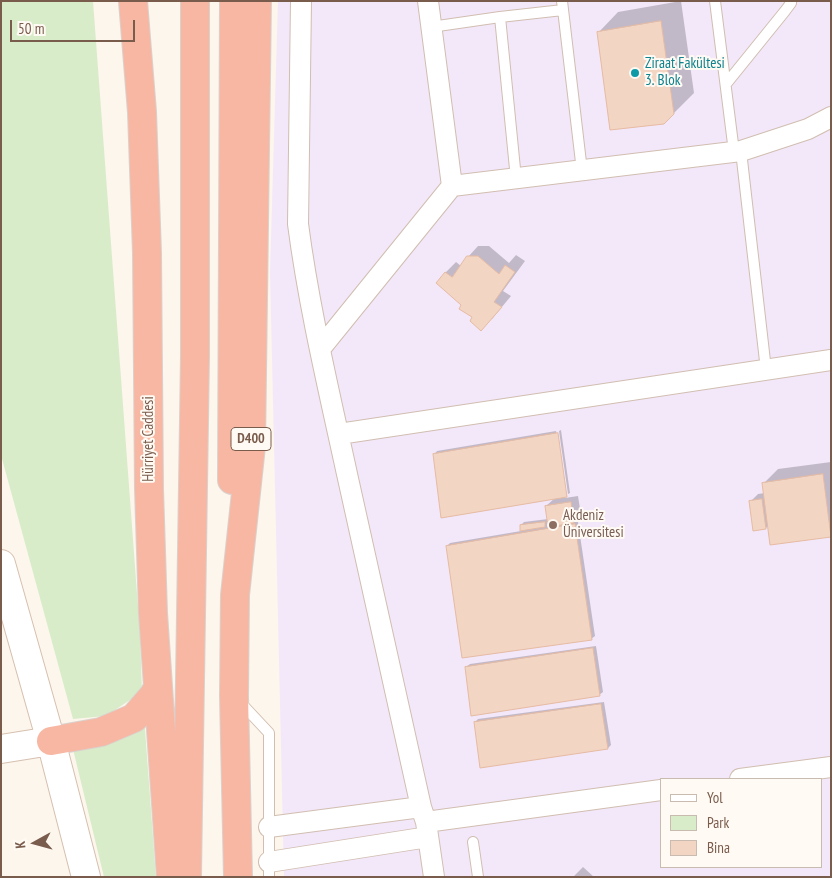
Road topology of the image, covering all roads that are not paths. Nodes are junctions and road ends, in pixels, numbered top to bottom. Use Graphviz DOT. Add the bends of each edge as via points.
graph roads {
  1 [pos="133,1"];
  2 [pos="195,1"];
  3 [pos="234,1"];
  4 [pos="257,1"];
  5 [pos="301,1"];
  6 [pos="428,1"];
  7 [pos="715,1"];
  8 [pos="790,1"];
  9 [pos="562,6"];
  10 [pos="500,17"];
  11 [pos="431,27"];
  12 [pos="726,84"];
  13 [pos="831,117"];
  14 [pos="738,151"];
  15 [pos="582,171"];
  16 [pos="516,179"];
  17 [pos="452,186"];
  18 [pos="320,349"];
  19 [pos="831,360"];
  20 [pos="766,370"];
  21 [pos="339,434"];
  22 [pos="1,564"];
  23 [pos="234,596"];
  24 [pos="158,688"];
  25 [pos="234,696"];
  26 [pos="51,741"];
  27 [pos="1,749"];
  28 [pos="831,767"];
  29 [pos="748,778"];
  30 [pos="660,790"];
  31 [pos="425,822"];
  32 [pos="269,827"];
  33 [pos="473,842"];
  34 [pos="269,869"];
  35 [pos="86,877"];
  36 [pos="171,877"];
  37 [pos="187,877"];
  38 [pos="238,877"];
  39 [pos="434,877"];
  40 [pos="478,877"];
  1 -- 24 [label="highway, Hürriyet Caddesi" via="142,112 149,489"];
  2 -- 37 [label="highway" via="195,356"];
  3 -- 23 [label="highway"];
  4 -- 23 [label="highway, D400" via="251,446"];
  5 -- 18 [label="street" via="298,224"];
  6 -- 11 [label="street"];
  7 -- 12 [label="lane"];
  8 -- 12 [label="lane"];
  9 -- 10 [label="lane"];
  9 -- 15 [label="lane"];
  10 -- 11 [label="lane"];
  10 -- 16 [label="lane"];
  11 -- 17 [label="street"];
  12 -- 14 [label="lane"];
  13 -- 14 [label="street" via="808,129"];
  14 -- 15 [label="street"];
  14 -- 20 [label="lane"];
  15 -- 16 [label="street"];
  16 -- 17 [label="street"];
  17 -- 18 [label="street"];
  18 -- 21 [label="street"];
  19 -- 20 [label="street"];
  20 -- 21 [label="street"];
  21 -- 31 [label="street"];
  22 -- 26 [label="street"];
  23 -- 25 [label="highway, D400"];
  24 -- 26 [label="highway" via="134,718 100,732"];
  24 -- 36 [label="highway, Hürriyet Caddesi"];
  25 -- 32 [label="lane" via="269,733"];
  25 -- 38 [label="highway, D400"];
  26 -- 27 [label="street"];
  26 -- 35 [label="street"];
  28 -- 29 [label="street"];
  30 -- 31 [label="street"];
  31 -- 32 [label="street"];
  31 -- 34 [label="street"];
  31 -- 39 [label="street"];
  32 -- 34 [label="lane"];
  33 -- 40 [label="lane"];
}
